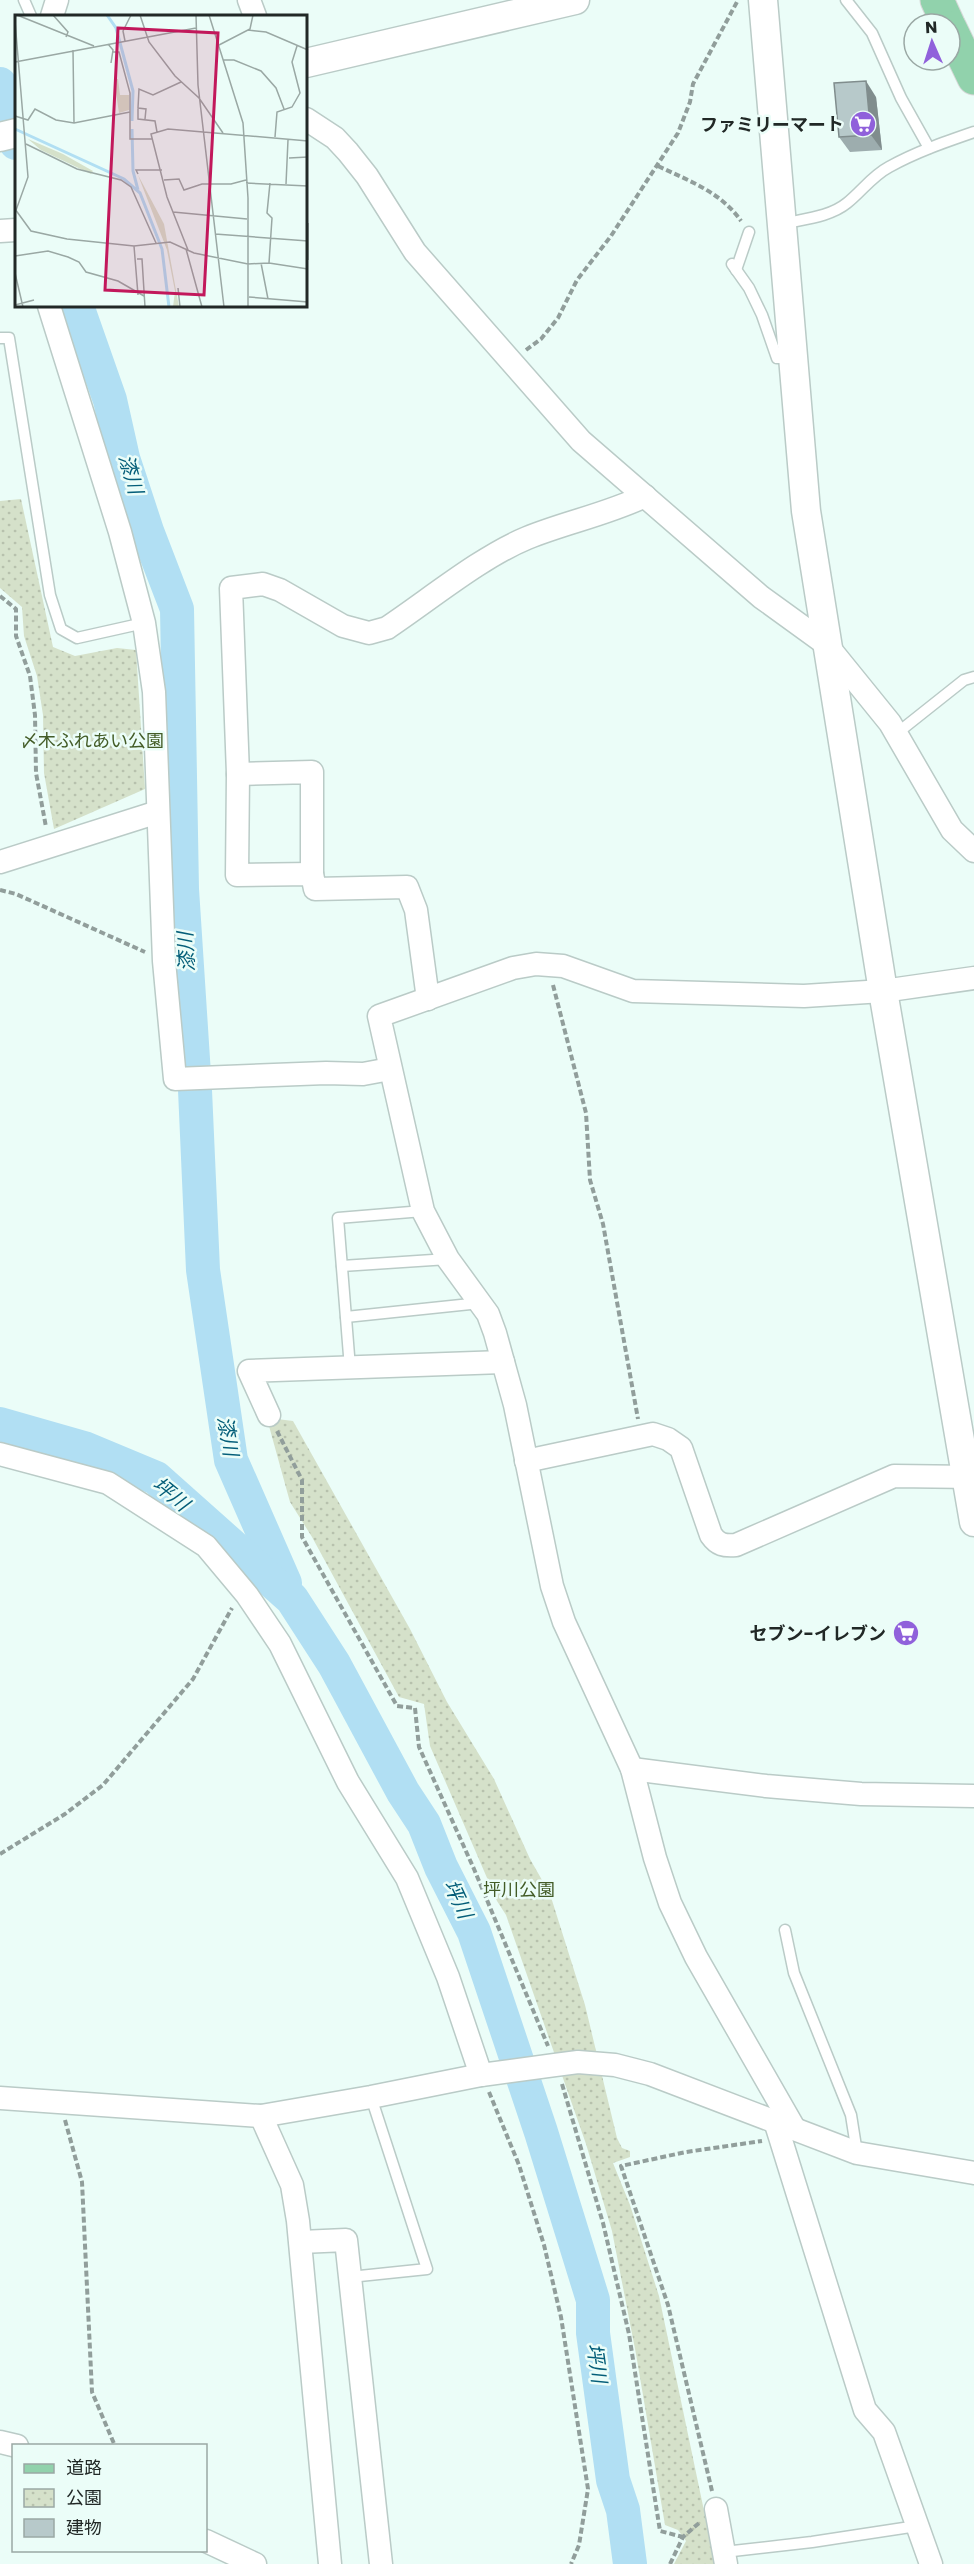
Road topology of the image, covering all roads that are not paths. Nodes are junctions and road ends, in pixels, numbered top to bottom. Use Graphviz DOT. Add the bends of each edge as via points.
graph roads {
  1 [pos="24,0"];
  2 [pos="57,0"];
  3 [pos="249,0"];
  4 [pos="575,0"];
  5 [pos="763,0"];
  6 [pos="846,0"];
  7 [pos="31,15"];
  8 [pos="52,15"];
  9 [pos="255,15"];
  10 [pos="962,53"];
  11 [pos="308,63"];
  12 [pos="974,78"];
  13 [pos="308,120"];
  14 [pos="974,132"];
  15 [pos="929,148"];
  16 [pos="781,224"];
  17 [pos="15,230"];
  18 [pos="0,231"];
  19 [pos="749,232"];
  20 [pos="50,308"];
  21 [pos="0,338"];
  22 [pos="793,358"];
  23 [pos="645,496"];
  24 [pos="144,623"];
  25 [pos="826,644"];
  26 [pos="974,677"];
  27 [pos="896,734"];
  28 [pos="238,774"];
  29 [pos="158,812"];
  30 [pos="974,851"];
  31 [pos="0,862"];
  32 [pos="312,874"];
  33 [pos="974,978"];
  34 [pos="883,991"];
  35 [pos="428,999"];
  36 [pos="390,1069"];
  37 [pos="423,1211"];
  38 [pos="448,1260"];
  39 [pos="342,1266"];
  40 [pos="480,1303"];
  41 [pos="346,1317"];
  42 [pos="503,1362"];
  43 [pos="350,1368"];
  44 [pos="269,1415"];
  45 [pos="0,1454"];
  46 [pos="526,1461"];
  47 [pos="970,1478"];
  48 [pos="974,1522"];
  49 [pos="632,1769"];
  50 [pos="974,1796"];
  51 [pos="785,1929"];
  52 [pos="481,2075"];
  53 [pos="371,2097"];
  54 [pos="0,2098"];
  55 [pos="261,2116"];
  56 [pos="784,2129"];
  57 [pos="856,2153"];
  58 [pos="974,2173"];
  59 [pos="301,2242"];
  60 [pos="350,2277"];
  61 [pos="716,2509"];
  62 [pos="917,2526"];
  63 [pos="207,2541"];
  64 [pos="725,2558"];
  65 [pos="255,2564"];
  66 [pos="330,2564"];
  67 [pos="381,2564"];
  68 [pos="931,2564"];
  1 -- 7 [label="lane"];
  2 -- 8 [label="street"];
  3 -- 9 [label="street"];
  4 -- 11 [label="street"];
  5 -- 16 [label="street"];
  6 -- 15 [label="lane" via="872,33"];
  10 -- 12 [label="main road"];
  13 -- 23 [label="street" via="348,152 415,252 510,363 581,441"];
  14 -- 15 [label="lane"];
  15 -- 16 [label="lane" via="872,178 846,204 823,215"];
  16 -- 22 [label="street"];
  17 -- 18 [label="street"];
  19 -- 22 [label="lane" via="734,267 754,297 777,358"];
  20 -- 24 [label="street" via="120,532"];
  21 -- 24 [label="lane" via="9,338 50,595 61,629 77,638"];
  22 -- 25 [label="street" via="806,511"];
  23 -- 25 [label="street" via="762,597"];
  23 -- 28 [label="street" via="615,511 527,538 490,558 387,628 369,633 343,626 263,584 231,588"];
  24 -- 29 [label="street" via="154,692"];
  25 -- 27 [label="street"];
  25 -- 34 [label="street"];
  26 -- 27 [label="lane" via="964,680"];
  27 -- 30 [label="street" via="952,830"];
  28 -- 32 [label="street" via="237,875"];
  28 -- 32 [label="street" via="312,772"];
  29 -- 31 [label="street"];
  29 -- 36 [label="street" via="164,961 175,1079 363,1074"];
  32 -- 35 [label="street" via="315,889 407,887 416,910"];
  33 -- 34 [label="street"];
  34 -- 35 [label="street" via="804,996 633,991 563,966 536,964 513,968"];
  34 -- 47 [label="street"];
  35 -- 36 [label="street" via="379,1016"];
  36 -- 37 [label="street"];
  37 -- 38 [label="street"];
  37 -- 39 [label="lane" via="338,1218"];
  38 -- 39 [label="lane"];
  38 -- 40 [label="street"];
  39 -- 41 [label="lane"];
  40 -- 41 [label="lane"];
  40 -- 42 [label="street" via="488,1314"];
  41 -- 43 [label="lane"];
  42 -- 43 [label="street"];
  42 -- 46 [label="street"];
  43 -- 44 [label="street" via="249,1371"];
  45 -- 52 [label="street" via="108,1483 206,1546 242,1588 280,1644 348,1782 407,1878 448,1977"];
  46 -- 47 [label="street" via="653,1434 668,1439 681,1448 711,1535 726,1546 894,1476"];
  46 -- 49 [label="street" via="552,1586 564,1622"];
  47 -- 48 [label="street"];
  49 -- 50 [label="street" via="861,1794"];
  49 -- 56 [label="street" via="670,1903"];
  51 -- 57 [label="lane" via="794,1973 851,2115"];
  52 -- 53 [label="street"];
  52 -- 56 [label="street" via="578,2062 615,2065 650,2074"];
  53 -- 55 [label="street"];
  53 -- 60 [label="lane" via="427,2269"];
  54 -- 55 [label="street"];
  55 -- 59 [label="street" via="292,2185"];
  56 -- 57 [label="street"];
  56 -- 62 [label="street" via="865,2410 884,2432"];
  57 -- 58 [label="street"];
  59 -- 60 [label="street" via="346,2240"];
  59 -- 66 [label="street"];
  60 -- 67 [label="street"];
  61 -- 64 [label="street"];
  62 -- 64 [label="lane"];
  62 -- 68 [label="street"];
  63 -- 65 [label="street"];
}
